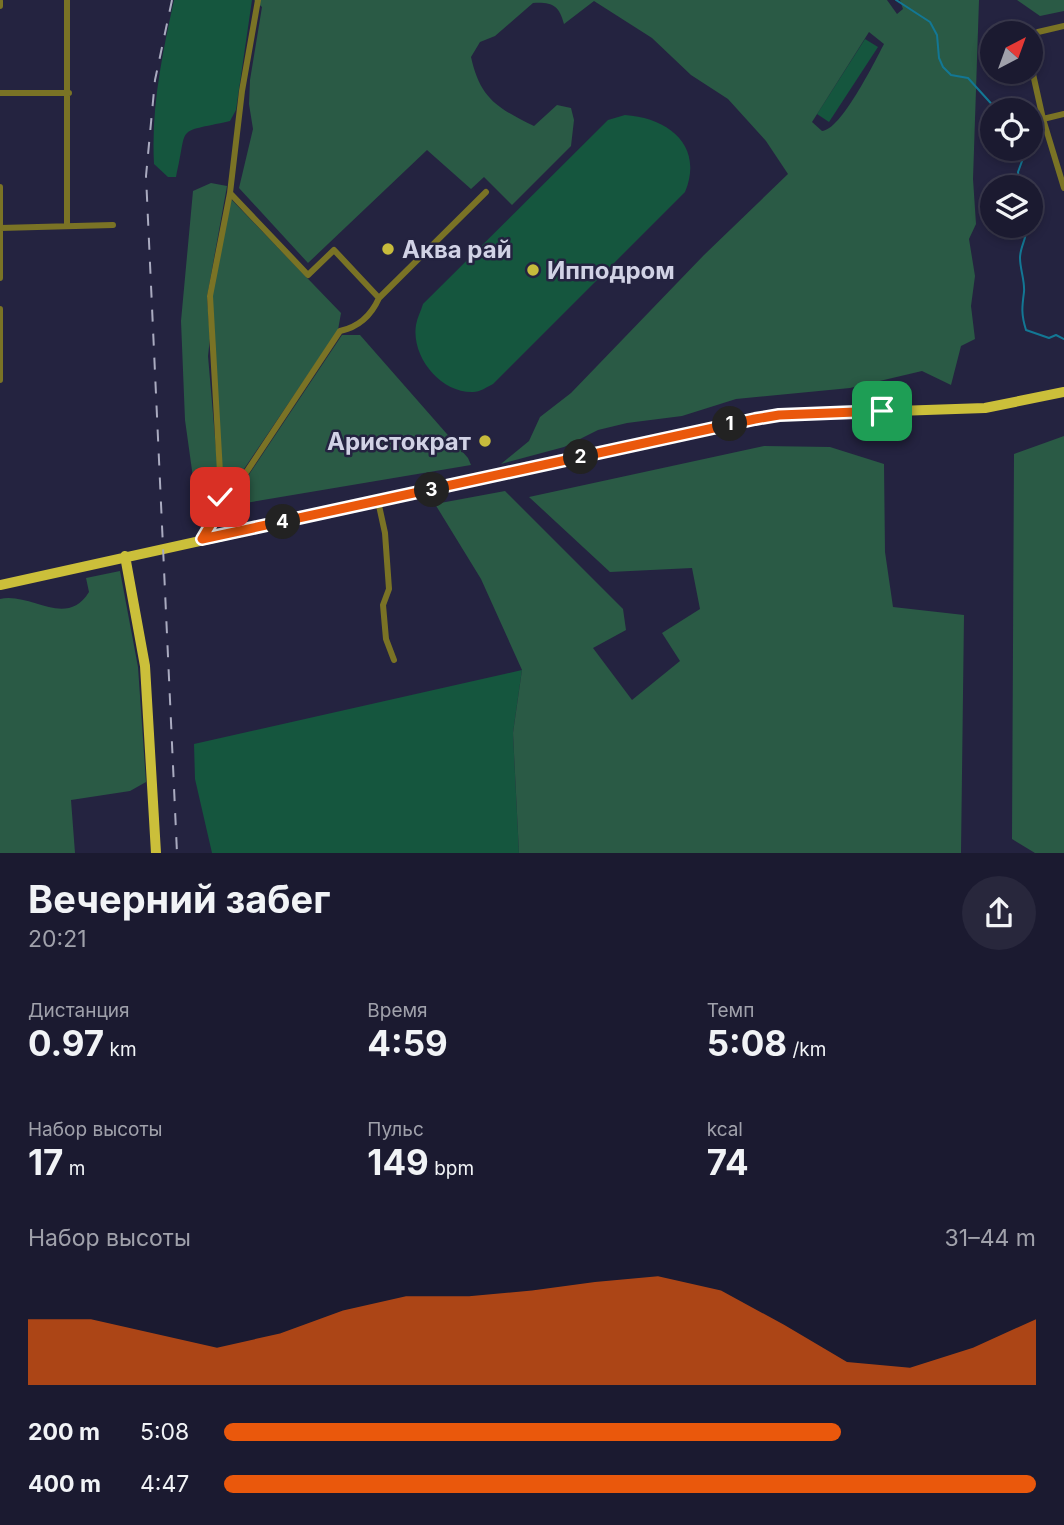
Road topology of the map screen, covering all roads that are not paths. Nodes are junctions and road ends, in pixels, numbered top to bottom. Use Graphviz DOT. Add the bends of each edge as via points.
graph roads {
  1 [pos="67,0"];
  2 [pos="258,0"];
  3 [pos="1064,26"];
  4 [pos="1043,31"];
  5 [pos="0,93"];
  6 [pos="69,93"];
  7 [pos="1064,114"];
  8 [pos="1043,119"];
  9 [pos="1043,122"];
  10 [pos="0,187"];
  11 [pos="1064,188"];
  12 [pos="486,192"];
  13 [pos="230,193"];
  14 [pos="113,225"];
  15 [pos="67,226"];
  16 [pos="0,228"];
  17 [pos="0,278"];
  18 [pos="379,298"];
  19 [pos="0,309"];
  20 [pos="1,380"];
  21 [pos="1064,392"];
  22 [pos="378,502"];
  23 [pos="218,512"];
  24 [pos="202,539"];
  25 [pos="125,556"];
  26 [pos="0,585"];
  27 [pos="394,660"];
  28 [pos="156,853"];
  1 -- 6 [label="street"];
  2 -- 13 [label="street"];
  3 -- 4 [label="street"];
  5 -- 6 [label="street"];
  6 -- 15 [label="street"];
  7 -- 8 [label="street"];
  9 -- 11 [label="street"];
  10 -- 16 [label="street"];
  12 -- 18 [label="street"];
  13 -- 18 [label="street" via="308,275 334,250"];
  13 -- 23 [label="street" via="210,296 221,490"];
  14 -- 15 [label="street"];
  15 -- 16 [label="street"];
  16 -- 17 [label="street"];
  18 -- 23 [label="street" via="374,310 355,328 340,331"];
  19 -- 20 [label="street"];
  21 -- 22 [label="main road" via="985,408 779,415"];
  22 -- 24 [label="main road"];
  22 -- 27 [label="street" via="389,589 383,605 386,639"];
  23 -- 24 [label="street"];
  24 -- 25 [label="main road"];
  25 -- 26 [label="main road"];
  25 -- 28 [label="main road" via="145,666"];
}
